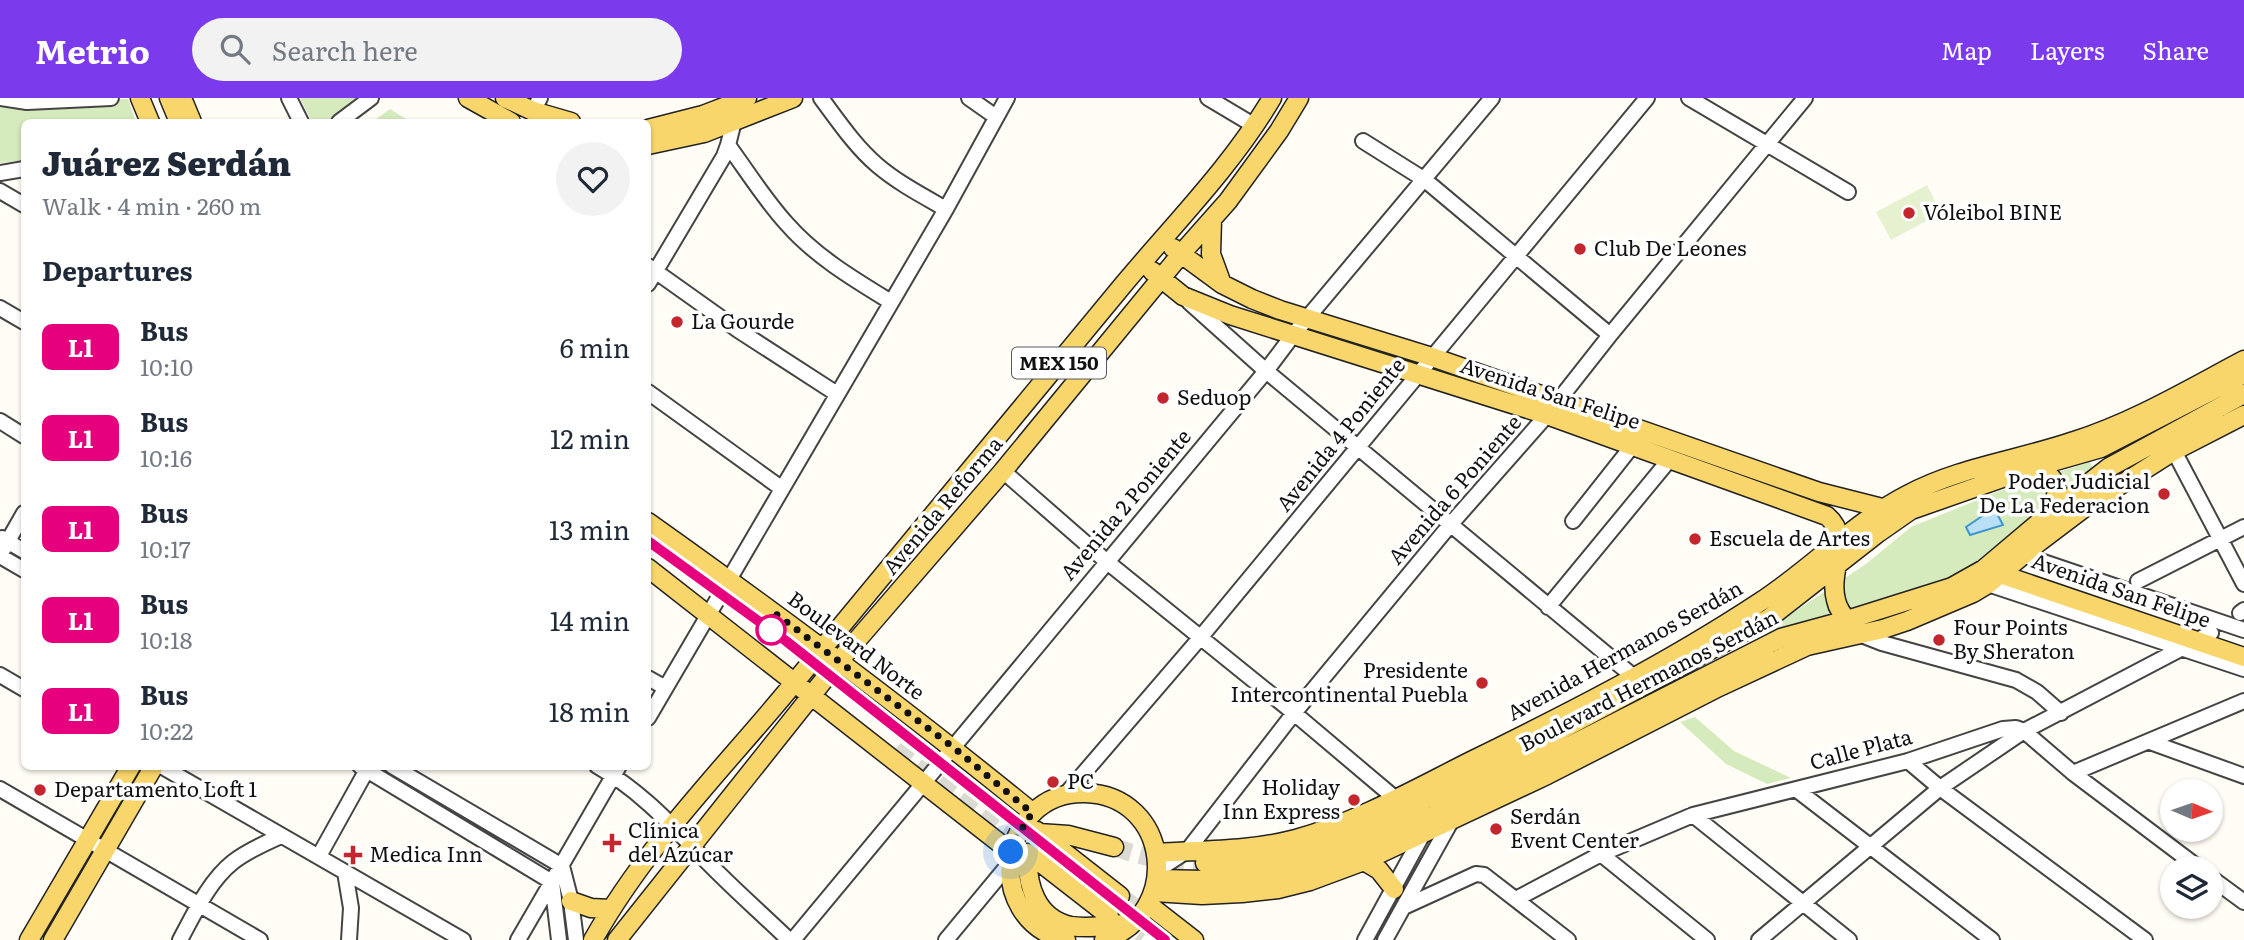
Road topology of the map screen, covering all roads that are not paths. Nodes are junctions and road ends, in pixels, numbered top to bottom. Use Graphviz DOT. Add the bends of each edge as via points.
graph roads {
  1 [pos="0,98"];
  2 [pos="111,98"];
  3 [pos="131,98"];
  4 [pos="140,98"];
  5 [pos="169,98"];
  6 [pos="182,98"];
  7 [pos="289,98"];
  8 [pos="371,98"];
  9 [pos="468,98"];
  10 [pos="793,98"];
  11 [pos="821,98"];
  12 [pos="969,98"];
  13 [pos="1007,98"];
  14 [pos="1208,98"];
  15 [pos="1272,98"];
  16 [pos="1300,98"];
  17 [pos="1492,98"];
  18 [pos="1647,98"];
  19 [pos="1689,98"];
  20 [pos="1805,98"];
  21 [pos="512,100"];
  22 [pos="737,108"];
  23 [pos="533,110"];
  24 [pos="996,117"];
  25 [pos="140,119"];
  26 [pos="149,119"];
  27 [pos="177,119"];
  28 [pos="191,119"];
  29 [pos="300,119"];
  30 [pos="343,119"];
  31 [pos="502,119"];
  32 [pos="508,119"];
  33 [pos="562,119"];
  34 [pos="1255,126"];
  35 [pos="651,128"];
  36 [pos="1363,141"];
  37 [pos="1767,143"];
  38 [pos="651,144"];
  39 [pos="728,145"];
  40 [pos="21,170"];
  41 [pos="0,173"];
  42 [pos="1425,180"];
  43 [pos="0,191"];
  44 [pos="1848,192"];
  45 [pos="21,203"];
  46 [pos="946,209"];
  47 [pos="1212,220"];
  48 [pos="1162,240"];
  49 [pos="1181,254"];
  50 [pos="1516,258"];
  51 [pos="1141,263"];
  52 [pos="651,272"];
  53 [pos="651,275"];
  54 [pos="1161,279"];
  55 [pos="1222,284"];
  56 [pos="1183,296"];
  57 [pos="891,302"];
  58 [pos="0,308"];
  59 [pos="1308,319"];
  60 [pos="21,320"];
  61 [pos="1293,335"];
  62 [pos="1609,335"];
  63 [pos="1433,357"];
  64 [pos="2244,360"];
  65 [pos="1266,371"];
  66 [pos="1418,374"];
  67 [pos="2244,374"];
  68 [pos="651,394"];
  69 [pos="837,394"];
  70 [pos="1034,394"];
  71 [pos="2244,394"];
  72 [pos="1553,408"];
  73 [pos="1052,410"];
  74 [pos="2244,415"];
  75 [pos="0,421"];
  76 [pos="21,434"];
  77 [pos="1633,446"];
  78 [pos="1358,448"];
  79 [pos="2174,451"];
  80 [pos="1670,459"];
  81 [pos="1987,465"];
  82 [pos="2031,468"];
  83 [pos="1003,471"];
  84 [pos="1765,473"];
  85 [pos="2011,474"];
  86 [pos="781,488"];
  87 [pos="1758,491"];
  88 [pos="1882,509"];
  89 [pos="1911,510"];
  90 [pos="2048,515"];
  91 [pos="21,517"];
  92 [pos="1573,521"];
  93 [pos="651,524"];
  94 [pos="1451,526"];
  95 [pos="2244,527"];
  96 [pos="4,539"];
  97 [pos="2220,539"];
  98 [pos="1840,541"];
  99 [pos="21,549"];
  100 [pos="0,556"];
  101 [pos="1106,561"];
  102 [pos="2001,566"];
  103 [pos="1836,567"];
  104 [pos="21,568"];
  105 [pos="651,570"];
  106 [pos="729,579"];
  107 [pos="2138,581"];
  108 [pos="2244,584"];
  109 [pos="1548,607"];
  110 [pos="708,615"];
  111 [pos="1852,627"];
  112 [pos="2244,630"];
  113 [pos="1200,638"];
  114 [pos="2196,641"];
  115 [pos="2244,645"];
  116 [pos="822,649"];
  117 [pos="1675,654"];
  118 [pos="1697,657"];
  119 [pos="2244,657"];
  120 [pos="839,661"];
  121 [pos="2244,670"];
  122 [pos="1667,673"];
  123 [pos="0,675"];
  124 [pos="651,680"];
  125 [pos="795,682"];
  126 [pos="1638,682"];
  127 [pos="21,687"];
  128 [pos="664,687"];
  129 [pos="811,695"];
  130 [pos="2244,701"];
  131 [pos="651,712"];
  132 [pos="1294,713"];
  133 [pos="2061,713"];
  134 [pos="2024,732"];
  135 [pos="2150,742"];
  136 [pos="953,747"];
  137 [pos="1908,761"];
  138 [pos="129,770"];
  139 [pos="152,770"];
  140 [pos="168,770"];
  141 [pos="364,770"];
  142 [pos="368,770"];
  143 [pos="399,770"];
  144 [pos="616,771"];
  145 [pos="2073,773"];
  146 [pos="2244,776"];
  147 [pos="922,784"];
  148 [pos="1941,788"];
  149 [pos="0,789"];
  150 [pos="1797,790"];
  151 [pos="1457,793"];
  152 [pos="1065,795"];
  153 [pos="1405,804"];
  154 [pos="1434,815"];
  155 [pos="1693,815"];
  156 [pos="1452,820"];
  157 [pos="674,825"];
  158 [pos="1036,826"];
  159 [pos="1423,834"];
  160 [pos="281,836"];
  161 [pos="87,839"];
  162 [pos="692,846"];
  163 [pos="1870,846"];
  164 [pos="1114,847"];
  165 [pos="106,850"];
  166 [pos="1187,851"];
  167 [pos="1601,854"];
  168 [pos="319,856"];
  169 [pos="1016,856"];
  170 [pos="2183,856"];
  171 [pos="1364,860"];
  172 [pos="1205,863"];
  173 [pos="562,866"];
  174 [pos="345,872"];
  175 [pos="1155,880"];
  176 [pos="552,882"];
  177 [pos="2223,887"];
  178 [pos="1394,889"];
  179 [pos="1120,896"];
  180 [pos="1516,899"];
  181 [pos="570,901"];
  182 [pos="2244,902"];
  183 [pos="1802,904"];
  184 [pos="200,905"];
  185 [pos="1406,906"];
  186 [pos="610,909"];
  187 [pos="1109,916"];
  188 [pos="1134,923"];
  189 [pos="1113,939"];
  190 [pos="29,940"];
  191 [pos="54,940"];
  192 [pos="180,940"];
  193 [pos="260,940"];
  194 [pos="348,940"];
  195 [pos="463,940"];
  196 [pos="518,940"];
  197 [pos="559,940"];
  198 [pos="576,940"];
  199 [pos="593,940"];
  200 [pos="617,940"];
  201 [pos="791,940"];
  202 [pos="946,940"];
  203 [pos="1066,940"];
  204 [pos="1195,940"];
  205 [pos="1365,940"];
  206 [pos="1385,940"];
  207 [pos="1568,940"];
  208 [pos="1707,940"];
  209 [pos="1759,940"];
  210 [pos="1849,940"];
  211 [pos="1992,940"];
  212 [pos="2144,940"];
  1 -- 2 [label="street" via="27,102"];
  3 -- 25 [label="main road"];
  4 -- 26 [label="main road"];
  5 -- 27 [label="main road"];
  6 -- 28 [label="main road"];
  7 -- 29 [label="street"];
  8 -- 30 [label="street"];
  9 -- 31 [label="main road"];
  10 -- 22 [label="main road"];
  11 -- 46 [label="street" via="878,165"];
  12 -- 24 [label="street"];
  13 -- 24 [label="street"];
  14 -- 34 [label="street"];
  15 -- 34 [label="main road, Avenida Reforma / MEX 150"];
  16 -- 47 [label="main road, Avenida Reforma / MEX 150"];
  17 -- 42 [label="street, Avenida 2 Poniente"];
  18 -- 50 [label="street, Avenida 4 Poniente"];
  19 -- 37 [label="street"];
  20 -- 37 [label="street, Avenida 6 Poniente"];
  21 -- 23 [label="main road"];
  21 -- 32 [label="main road"];
  22 -- 35 [label="main road"];
  22 -- 38 [label="main road" via="692,136"];
  22 -- 39 [label="street"];
  23 -- 33 [label="main road"];
  24 -- 46 [label="street"];
  34 -- 48 [label="main road, Avenida Reforma / MEX 150"];
  36 -- 42 [label="street"];
  37 -- 44 [label="street"];
  37 -- 62 [label="street, Avenida 6 Poniente"];
  39 -- 52 [label="street"];
  39 -- 57 [label="street" via="787,224 819,254"];
  40 -- 41 [label="street"];
  42 -- 50 [label="street"];
  42 -- 59 [label="street, Avenida 2 Poniente"];
  43 -- 45 [label="street"];
  46 -- 57 [label="street"];
  47 -- 49 [label="main road, Avenida Reforma / MEX 150"];
  47 -- 55 [label="main road" via="1212,254"];
  48 -- 49 [label="main road, Avenida San Felipe"];
  48 -- 51 [label="main road, Avenida Reforma / MEX 150"];
  49 -- 54 [label="main road, Avenida Reforma / MEX 150"];
  49 -- 55 [label="main road, Avenida San Felipe"];
  50 -- 62 [label="street"];
  50 -- 63 [label="street, Avenida 4 Poniente"];
  51 -- 54 [label="main road, Avenida San Felipe"];
  51 -- 70 [label="main road, Avenida Reforma / MEX 150"];
  53 -- 69 [label="street"];
  54 -- 56 [label="main road, Avenida San Felipe"];
  54 -- 73 [label="main road, Avenida Reforma / MEX 150"];
  55 -- 59 [label="main road, Avenida San Felipe"];
  56 -- 61 [label="main road, Avenida San Felipe"];
  56 -- 65 [label="street"];
  57 -- 69 [label="street"];
  58 -- 60 [label="street"];
  59 -- 61 [label="street, Avenida 2 Poniente"];
  59 -- 63 [label="main road, Avenida San Felipe"];
  61 -- 65 [label="street, Avenida 2 Poniente"];
  61 -- 66 [label="main road, Avenida San Felipe"];
  62 -- 72 [label="street, Avenida 6 Poniente"];
  63 -- 66 [label="street, Avenida 4 Poniente"];
  63 -- 72 [label="main road, Avenida San Felipe"];
  64 -- 81 [label="main road, Avenida Hermanos Serdán" via="2117,426"];
  65 -- 78 [label="street"];
  65 -- 101 [label="street, Avenida 2 Poniente"];
  66 -- 72 [label="main road, Avenida San Felipe"];
  66 -- 78 [label="street, Avenida 4 Poniente"];
  67 -- 82 [label="main road, Boulevard Hermanos Serdán" via="2101,448"];
  68 -- 86 [label="street"];
  69 -- 86 [label="street"];
  70 -- 73 [label="main road"];
  70 -- 116 [label="main road, Avenida Reforma / MEX 150"];
  71 -- 90 [label="main road, Boulevard Hermanos Serdán" via="2108,468"];
  72 -- 77 [label="main road, Avenida San Felipe"];
  72 -- 84 [label="main road, Avenida San Felipe"];
  72 -- 94 [label="street, Avenida 6 Poniente"];
  73 -- 83 [label="main road, Avenida Reforma / MEX 150"];
  74 -- 79 [label="main road"];
  75 -- 76 [label="street"];
  77 -- 80 [label="main road, Avenida San Felipe"];
  77 -- 92 [label="street"];
  78 -- 94 [label="street"];
  78 -- 113 [label="street, Avenida 4 Poniente"];
  79 -- 97 [label="street"];
  79 -- 102 [label="main road"];
  80 -- 87 [label="main road, Avenida San Felipe"];
  80 -- 109 [label="street"];
  81 -- 85 [label="main road"];
  81 -- 88 [label="main road, Avenida Hermanos Serdán" via="1928,484"];
  82 -- 85 [label="main road, Boulevard Hermanos Serdán"];
  82 -- 90 [label="main road" via="2047,474 2056,484 2056,501"];
  83 -- 101 [label="street"];
  83 -- 120 [label="main road, Avenida Reforma / MEX 150"];
  84 -- 87 [label="main road"];
  84 -- 88 [label="main road, Avenida San Felipe"];
  85 -- 89 [label="main road, Boulevard Hermanos Serdán"];
  86 -- 106 [label="street"];
  87 -- 98 [label="main road, Avenida San Felipe" via="1827,516 1836,524"];
  88 -- 89 [label="main road, Avenida San Felipe"];
  88 -- 98 [label="main road, Avenida Hermanos Serdán"];
  89 -- 103 [label="main road, Boulevard Hermanos Serdán"];
  90 -- 102 [label="main road, Boulevard Hermanos Serdán"];
  91 -- 96 [label="street"];
  93 -- 106 [label="main road, Boulevard Norte"];
  94 -- 109 [label="street"];
  94 -- 132 [label="street, Avenida 6 Poniente"];
  95 -- 97 [label="street"];
  96 -- 99 [label="street"];
  96 -- 100 [label="street"];
  97 -- 107 [label="street"];
  97 -- 108 [label="street"];
  98 -- 103 [label="main road"];
  98 -- 117 [label="main road, Avenida Hermanos Serdán" via="1763,600"];
  100 -- 104 [label="street"];
  101 -- 113 [label="street"];
  101 -- 136 [label="street, Avenida 2 Poniente"];
  102 -- 111 [label="main road, Boulevard Hermanos Serdán"];
  102 -- 112 [label="street, Avenida San Felipe"];
  102 -- 114 [label="main road, Avenida San Felipe"];
  103 -- 111 [label="main road" via="1836,601"];
  103 -- 118 [label="main road, Boulevard Hermanos Serdán" via="1768,619"];
  105 -- 110 [label="main road"];
  106 -- 110 [label="street"];
  106 -- 116 [label="main road, Boulevard Norte"];
  109 -- 126 [label="street"];
  110 -- 125 [label="main road"];
  110 -- 128 [label="street"];
  111 -- 133 [label="street" via="1882,643 2016,680"];
  111 -- 151 [label="main road, Boulevard Hermanos Serdán" via="1798,632 1764,645"];
  111 -- 156 [label="main road" via="1796,650"];
  113 -- 132 [label="street"];
  113 -- 152 [label="street, Avenida 4 Poniente"];
  114 -- 115 [label="main road, Avenida San Felipe"];
  114 -- 119 [label="main road, Avenida San Felipe"];
  114 -- 121 [label="street, Avenida San Felipe"];
  114 -- 133 [label="street, Calle Plata"];
  116 -- 120 [label="main road, Boulevard Norte"];
  116 -- 125 [label="main road, Avenida Reforma / MEX 150"];
  117 -- 118 [label="main road"];
  117 -- 122 [label="main road"];
  117 -- 126 [label="main road, Avenida Hermanos Serdán"];
  118 -- 122 [label="main road, Boulevard Hermanos Serdán"];
  120 -- 129 [label="main road, Avenida Reforma / MEX 150"];
  120 -- 136 [label="main road, Boulevard Norte"];
  122 -- 126 [label="main road, Boulevard Hermanos Serdán"];
  123 -- 127 [label="street"];
  124 -- 128 [label="street"];
  125 -- 129 [label="main road"];
  125 -- 157 [label="main road, Avenida Reforma / MEX 150"];
  126 -- 151 [label="main road, Boulevard Hermanos Serdán"];
  126 -- 153 [label="main road, Avenida Hermanos Serdán" via="1422,787"];
  128 -- 131 [label="street"];
  129 -- 147 [label="main road"];
  129 -- 162 [label="main road, Avenida Reforma / MEX 150"];
  130 -- 135 [label="street"];
  132 -- 153 [label="street"];
  132 -- 166 [label="street, Avenida 6 Poniente"];
  133 -- 134 [label="street, Calle Plata"];
  134 -- 137 [label="street, Calle Plata" via="2003,729"];
  134 -- 145 [label="street"];
  134 -- 148 [label="street"];
  135 -- 145 [label="street"];
  135 -- 146 [label="street"];
  136 -- 147 [label="street, Avenida 2 Poniente"];
  136 -- 158 [label="main road, Boulevard Norte"];
  137 -- 148 [label="street"];
  137 -- 150 [label="street, Calle Plata"];
  138 -- 161 [label="main road"];
  139 -- 165 [label="main road"];
  140 -- 160 [label="street"];
  141 -- 168 [label="street"];
  142 -- 176 [label="street"];
  143 -- 173 [label="street"];
  144 -- 157 [label="street"];
  144 -- 173 [label="street"];
  145 -- 170 [label="street"];
  147 -- 169 [label="main road"];
  147 -- 201 [label="street, Avenida 2 Poniente"];
  148 -- 163 [label="street"];
  148 -- 212 [label="street"];
  149 -- 161 [label="street"];
  150 -- 155 [label="street, Calle Plata"];
  150 -- 163 [label="street"];
  151 -- 153 [label="main road, Boulevard Hermanos Serdán"];
  151 -- 154 [label="main road, Boulevard Hermanos Serdán"];
  151 -- 156 [label="street"];
  152 -- 158 [label="main road" via="1048,802"];
  152 -- 175 [label="main road" via="1105,796 1139,817 1150,834"];
  153 -- 166 [label="main road" via="1292,839"];
  153 -- 172 [label="main road, Boulevard Hermanos Serdán" via="1309,849 1269,858"];
  154 -- 159 [label="street"];
  154 -- 175 [label="main road, Boulevard Hermanos Serdán" via="1343,855 1289,872"];
  155 -- 167 [label="street, Calle Plata"];
  155 -- 183 [label="street"];
  156 -- 159 [label="main road"];
  156 -- 185 [label="street"];
  157 -- 162 [label="street"];
  157 -- 186 [label="main road, Avenida Reforma / MEX 150"];
  158 -- 164 [label="main road"];
  158 -- 169 [label="main road" via="1016,838"];
  158 -- 179 [label="main road, Boulevard Norte"];
  159 -- 171 [label="main road"];
  159 -- 178 [label="street"];
  160 -- 168 [label="street"];
  160 -- 184 [label="street" via="233,862"];
  161 -- 165 [label="street"];
  161 -- 190 [label="main road"];
  162 -- 200 [label="main road, Avenida Reforma / MEX 150"];
  162 -- 201 [label="street"];
  163 -- 183 [label="street"];
  163 -- 211 [label="street"];
  165 -- 184 [label="street"];
  165 -- 191 [label="main road"];
  166 -- 175 [label="main road"];
  167 -- 180 [label="street, Calle Plata"];
  167 -- 208 [label="street"];
  168 -- 174 [label="street"];
  169 -- 187 [label="main road"];
  169 -- 188 [label="main road" via="1027,869 1038,905 1051,918 1084,927"];
  169 -- 202 [label="street"];
  169 -- 203 [label="main road" via="1012,887 1021,908 1036,925"];
  171 -- 175 [label="main road" via="1310,881 1242,893 1202,895"];
  171 -- 178 [label="main road"];
  173 -- 176 [label="street"];
  173 -- 181 [label="street"];
  174 -- 194 [label="street" via="352,923"];
  174 -- 195 [label="street"];
  175 -- 188 [label="main road"];
  175 -- 204 [label="main road"];
  176 -- 196 [label="street"];
  176 -- 197 [label="street"];
  177 -- 182 [label="street"];
  178 -- 205 [label="street"];
  180 -- 185 [label="street" via="1476,874"];
  180 -- 207 [label="street"];
  181 -- 186 [label="main road"];
  181 -- 198 [label="street"];
  183 -- 209 [label="street"];
  183 -- 210 [label="street"];
  184 -- 192 [label="street"];
  184 -- 193 [label="street"];
  185 -- 206 [label="street"];
  186 -- 199 [label="main road, Avenida Reforma / MEX 150"];
  188 -- 189 [label="main road"];
}
